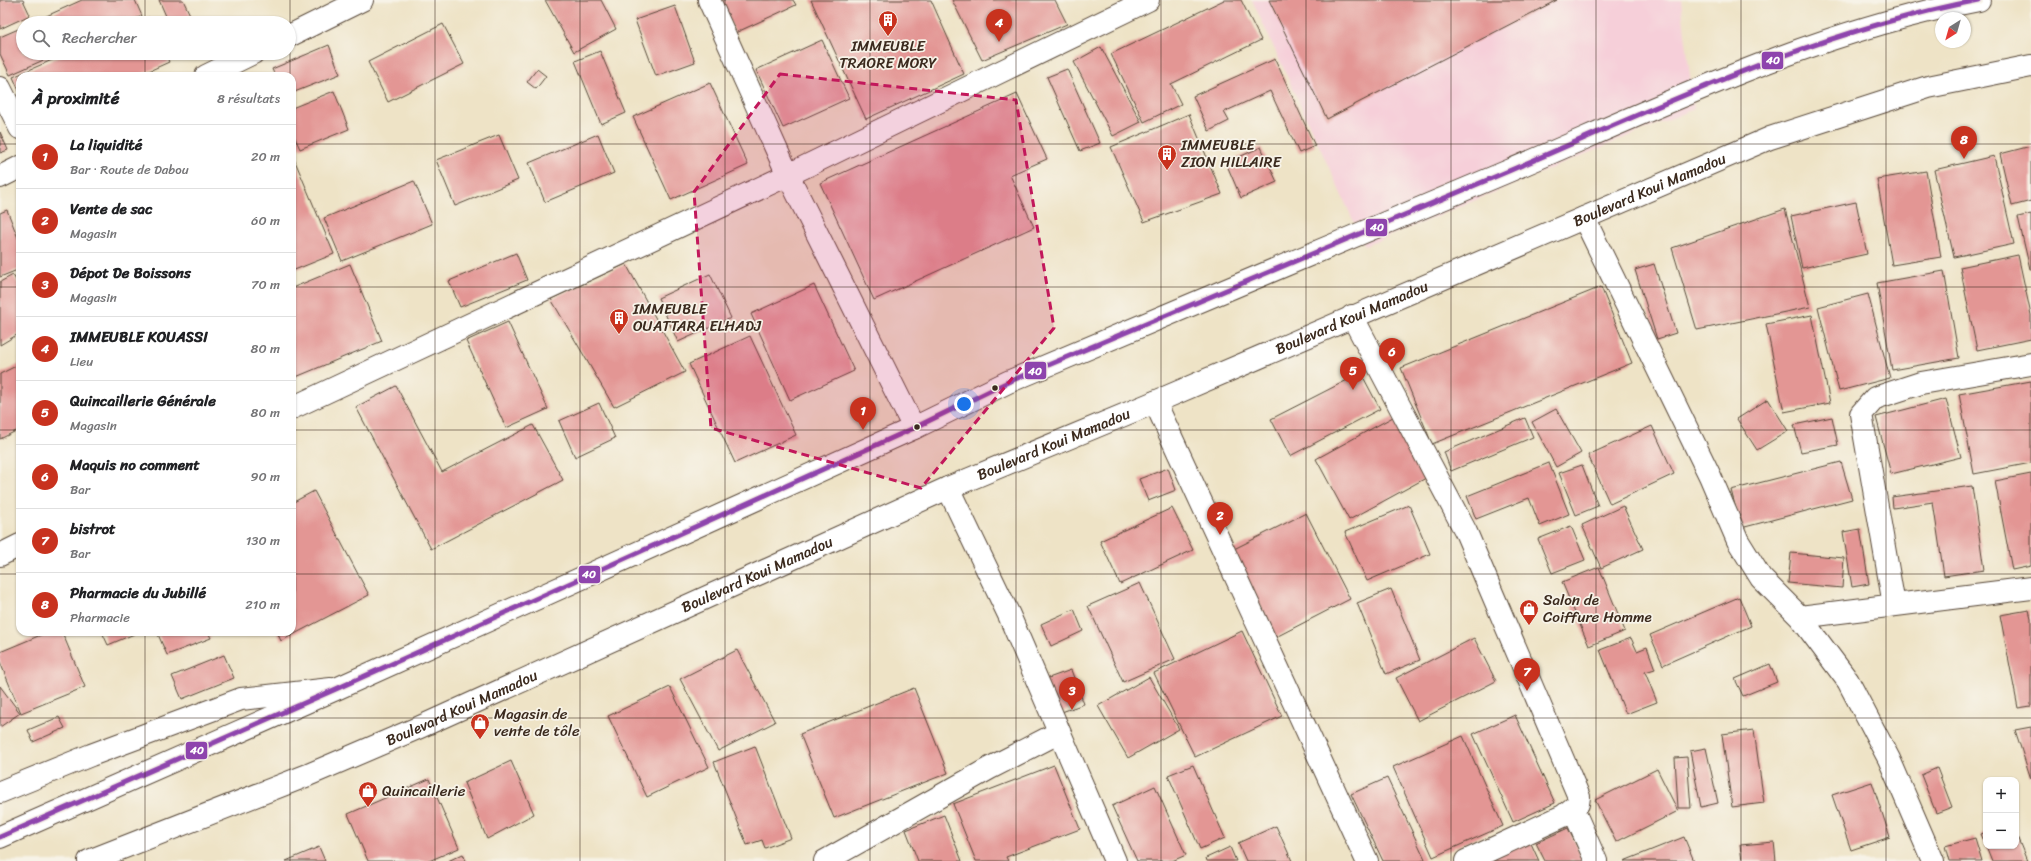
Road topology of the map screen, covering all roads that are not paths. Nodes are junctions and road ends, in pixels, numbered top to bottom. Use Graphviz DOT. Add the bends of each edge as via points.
graph roads {
  1 [pos="362,0"];
  2 [pos="709,0"];
  3 [pos="1148,0"];
  4 [pos="1978,0"];
  5 [pos="336,6"];
  6 [pos="296,32"];
  7 [pos="239,60"];
  8 [pos="2031,66"];
  9 [pos="214,72"];
  10 [pos="0,88"];
  11 [pos="16,120"];
  12 [pos="16,169"];
  13 [pos="788,174"];
  14 [pos="0,177"];
  15 [pos="1584,218"];
  16 [pos="1352,316"];
  17 [pos="2031,364"];
  18 [pos="1155,402"];
  19 [pos="296,406"];
  20 [pos="914,428"];
  21 [pos="948,488"];
  22 [pos="16,547"];
  23 [pos="0,555"];
  24 [pos="2031,588"];
  25 [pos="1894,605"];
  26 [pos="1800,617"];
  27 [pos="336,689"];
  28 [pos="1058,733"];
  29 [pos="0,792"];
  30 [pos="1573,809"];
  31 [pos="0,837"];
  32 [pos="103,858"];
  33 [pos="825,861"];
  34 [pos="1115,861"];
  35 [pos="1367,861"];
  36 [pos="1466,861"];
  37 [pos="1596,861"];
  38 [pos="1933,861"];
  1 -- 5 [label="street"];
  2 -- 13 [label="street"];
  3 -- 13 [label="street"];
  4 -- 20 [label="street" via="1951,5 1815,44 1677,98 1008,382"];
  5 -- 6 [label="street"];
  7 -- 9 [label="street"];
  8 -- 15 [label="street, Boulevard Koui Mamadou" via="1928,87 1770,138"];
  10 -- 11 [label="street"];
  12 -- 14 [label="street"];
  13 -- 19 [label="street"];
  13 -- 20 [label="street"];
  15 -- 16 [label="street, Boulevard Koui Mamadou"];
  15 -- 26 [label="street" via="1710,476 1738,541 1762,578"];
  16 -- 18 [label="street, Boulevard Koui Mamadou"];
  16 -- 30 [label="street" via="1466,532 1577,791 1578,804"];
  17 -- 25 [label="street" via="1922,383 1875,398 1861,414"];
  18 -- 21 [label="street, Boulevard Koui Mamadou"];
  18 -- 35 [label="street"];
  20 -- 27 [label="street"];
  21 -- 28 [label="street" via="1009,615"];
  21 -- 32 [label="street, Boulevard Koui Mamadou" via="420,727"];
  22 -- 23 [label="street"];
  24 -- 25 [label="street"];
  25 -- 26 [label="street"];
  26 -- 38 [label="street" via="1848,681 1889,759"];
  27 -- 29 [label="street" via="241,699"];
  27 -- 31 [label="street"];
  28 -- 33 [label="street" via="990,768"];
  28 -- 34 [label="street"];
  30 -- 36 [label="street"];
  30 -- 37 [label="street"];
}
